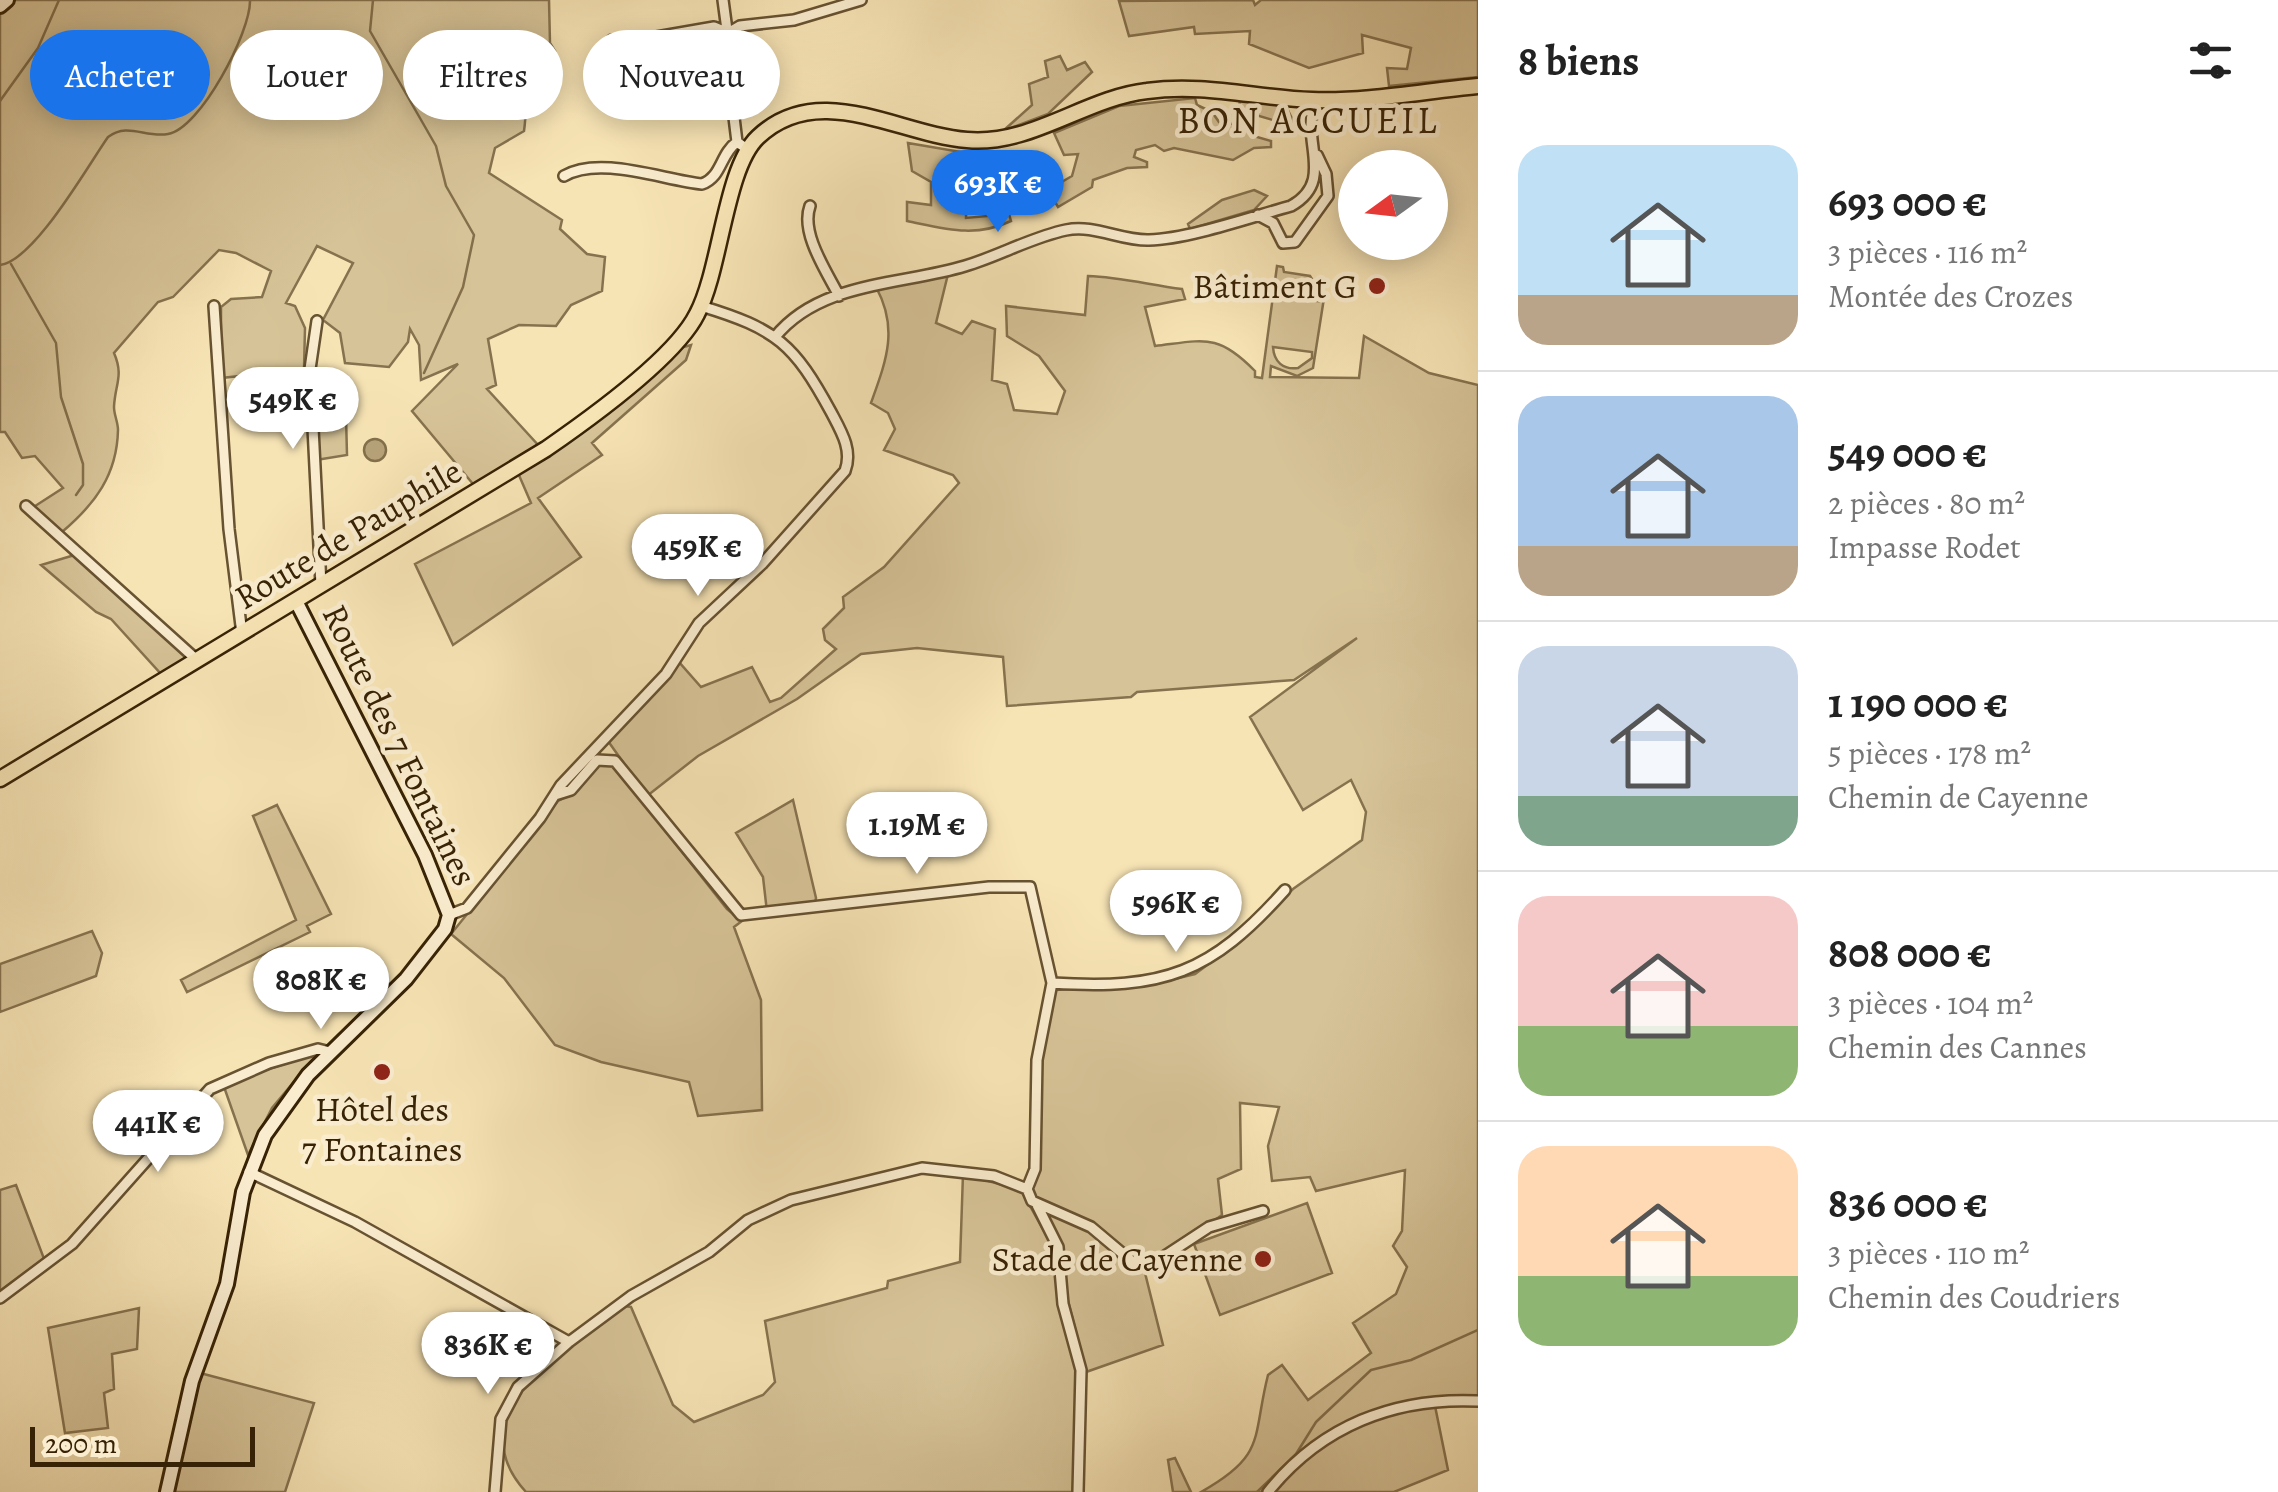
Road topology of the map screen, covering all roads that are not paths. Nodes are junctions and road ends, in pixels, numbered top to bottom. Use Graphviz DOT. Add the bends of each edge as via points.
graph roads {
  1 [pos="8,0"];
  2 [pos="724,0"];
  3 [pos="861,0"];
  4 [pos="0,6"];
  5 [pos="692,30"];
  6 [pos="723,30"];
  7 [pos="728,30"];
  8 [pos="732,30"];
  9 [pos="1478,86"];
  10 [pos="1317,100"];
  11 [pos="738,120"];
  12 [pos="742,146"];
  13 [pos="1316,152"];
  14 [pos="564,176"];
  15 [pos="810,206"];
  16 [pos="1282,208"];
  17 [pos="1253,214"];
  18 [pos="1276,228"];
  19 [pos="838,296"];
  20 [pos="214,306"];
  21 [pos="701,306"];
  22 [pos="316,321"];
  23 [pos="775,338"];
  24 [pos="26,506"];
  25 [pos="322,585"];
  26 [pos="296,601"];
  27 [pos="242,634"];
  28 [pos="198,661"];
  29 [pos="0,780"];
  30 [pos="555,795"];
  31 [pos="1285,890"];
  32 [pos="449,915"];
  33 [pos="1052,983"];
  34 [pos="330,1052"];
  35 [pos="250,1172"];
  36 [pos="1028,1189"];
  37 [pos="1037,1206"];
  38 [pos="1263,1211"];
  39 [pos="0,1298"];
  40 [pos="569,1342"];
  41 [pos="1478,1401"];
  42 [pos="167,1492"];
  43 [pos="495,1492"];
  44 [pos="1078,1492"];
  45 [pos="1268,1492"];
  1 -- 4 [label="street"];
  2 -- 7 [label="street"];
  3 -- 8 [label="street"];
  5 -- 6 [label="street"];
  9 -- 10 [label="main road"];
  10 -- 12 [label="main road" via="1204,88 1151,90 1115,95 986,141 824,111 775,124"];
  10 -- 13 [label="street"];
  11 -- 12 [label="street"];
  12 -- 14 [label="street" via="726,151 716,175 702,184 652,172 582,169"];
  12 -- 21 [label="main road, Route de Pauphile"];
  13 -- 16 [label="street" via="1311,190"];
  13 -- 18 [label="street" via="1328,196 1293,244 1283,243"];
  15 -- 19 [label="street" via="813,240"];
  16 -- 17 [label="street"];
  16 -- 18 [label="street"];
  17 -- 18 [label="street"];
  17 -- 19 [label="street" via="1153,240 1066,230 949,271"];
  19 -- 23 [label="street" via="789,322"];
  20 -- 27 [label="street"];
  21 -- 23 [label="street"];
  21 -- 25 [label="main road, Route de Pauphile" via="673,345 572,431"];
  22 -- 25 [label="street" via="310,369"];
  23 -- 30 [label="street" via="805,363 841,430 848,451 844,471 700,623 666,674"];
  24 -- 28 [label="street"];
  25 -- 26 [label="main road, Route de Pauphile"];
  26 -- 27 [label="main road, Route de Pauphile"];
  26 -- 32 [label="street, Route des 7 Fontaines"];
  27 -- 28 [label="main road, Route de Pauphile"];
  28 -- 29 [label="main road, Route de Pauphile"];
  30 -- 32 [label="street" via="467,908"];
  30 -- 33 [label="street" via="571,790 597,760 615,760 741,914 1030,887"];
  31 -- 33 [label="street" via="1190,970 1148,980"];
  32 -- 34 [label="street, Route des 7 Fontaines" via="445,930 406,979"];
  33 -- 36 [label="street"];
  34 -- 35 [label="street, Route des 7 Fontaines" via="276,1116"];
  34 -- 39 [label="street" via="318,1049 269,1063 210,1089 72,1244"];
  35 -- 40 [label="street" via="355,1222"];
  35 -- 42 [label="street, Route des 7 Fontaines"];
  36 -- 37 [label="street"];
  36 -- 40 [label="street" via="994,1176 933,1168 778,1204"];
  37 -- 38 [label="street" via="1080,1221 1148,1267 1209,1227"];
  37 -- 44 [label="street" via="1058,1247 1063,1304 1081,1370"];
  40 -- 43 [label="street" via="508,1400"];
  41 -- 45 [label="street" via="1400,1406 1340,1428"];
}
